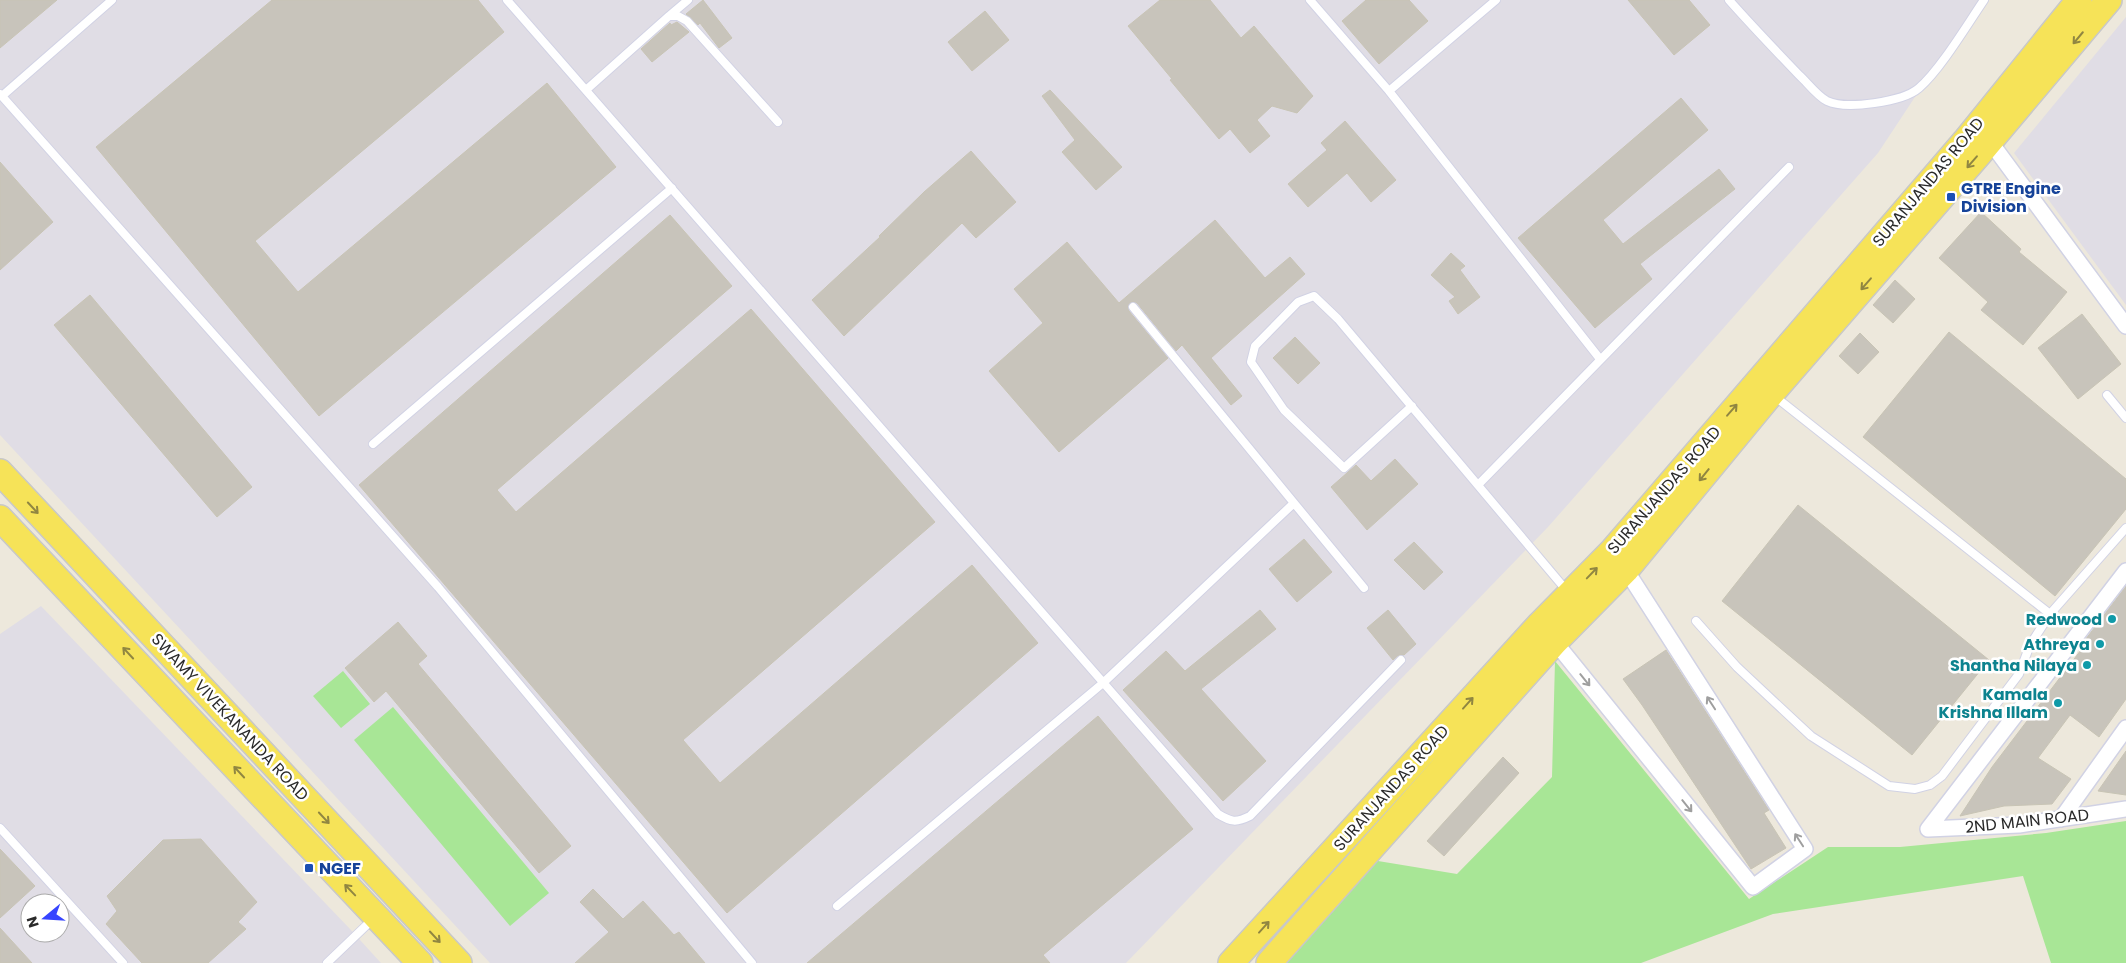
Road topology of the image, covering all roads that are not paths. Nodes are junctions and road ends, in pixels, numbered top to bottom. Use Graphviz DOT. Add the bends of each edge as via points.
graph roads {
  1 [pos="112,0"];
  2 [pos="507,0"];
  3 [pos="688,0"];
  4 [pos="1310,0"];
  5 [pos="1496,0"];
  6 [pos="1729,0"];
  7 [pos="1984,0"];
  8 [pos="2079,0"];
  9 [pos="2108,0"];
  10 [pos="669,16"];
  11 [pos="586,90"];
  12 [pos="1388,91"];
  13 [pos="1,95"];
  14 [pos="778,122"];
  15 [pos="1983,133"];
  16 [pos="1789,167"];
  17 [pos="672,188"];
  18 [pos="1133,307"];
  19 [pos="2126,326"];
  20 [pos="1600,359"];
  21 [pos="1771,394"];
  22 [pos="2107,395"];
  23 [pos="1412,406"];
  24 [pos="2126,418"];
  25 [pos="373,444"];
  26 [pos="0,472"];
  27 [pos="1478,486"];
  28 [pos="1294,503"];
  29 [pos="0,518"];
  30 [pos="2126,528"];
  31 [pos="1626,570"];
  32 [pos="2126,570"];
  33 [pos="1364,588"];
  34 [pos="1578,603"];
  35 [pos="2050,614"];
  36 [pos="1696,621"];
  37 [pos="1554,642"];
  38 [pos="1401,660"];
  39 [pos="1103,683"];
  40 [pos="2126,728"];
  41 [pos="2126,809"];
  42 [pos="2061,819"];
  43 [pos="0,828"];
  44 [pos="837,906"];
  45 [pos="376,916"];
  46 [pos="123,963"];
  47 [pos="327,963"];
  48 [pos="420,963"];
  49 [pos="459,963"];
  50 [pos="752,963"];
  51 [pos="1231,963"];
  52 [pos="1269,963"];
  1 -- 13 [label="lane"];
  2 -- 11 [label="lane"];
  3 -- 10 [label="lane"];
  4 -- 12 [label="lane"];
  5 -- 12 [label="lane"];
  6 -- 7 [label="lane" via="1827,101 1846,103 1885,102 1918,89"];
  8 -- 15 [label="main road, SURANJANDAS ROAD"];
  9 -- 15 [label="main road, SURANJANDAS ROAD, one-way"];
  10 -- 11 [label="lane"];
  10 -- 14 [label="lane" via="687,21"];
  11 -- 17 [label="lane"];
  12 -- 20 [label="lane"];
  13 -- 50 [label="lane" via="438,587"];
  15 -- 19 [label="street"];
  15 -- 21 [label="main road, SURANJANDAS ROAD, one-way"];
  34 -- 15 [label="main road, SURANJANDAS ROAD, one-way" via="1613,550"];
  16 -- 20 [label="lane"];
  17 -- 25 [label="lane"];
  17 -- 39 [label="lane"];
  18 -- 28 [label="lane"];
  20 -- 27 [label="lane"];
  21 -- 31 [label="main road, SURANJANDAS ROAD, one-way"];
  21 -- 35 [label="lane"];
  22 -- 24 [label="lane"];
  23 -- 23 [label="lane" via="1338,319 1314,296 1298,302 1255,346 1251,362 1284,410 1344,468"];
  23 -- 27 [label="lane"];
  26 -- 49 [label="main road, SWAMY VIVEKANANDA ROAD, one-way"];
  27 -- 34 [label="lane"];
  28 -- 33 [label="lane"];
  28 -- 39 [label="lane"];
  45 -- 29 [label="main road, SWAMY VIVEKANANDA ROAD, one-way"];
  30 -- 35 [label="lane"];
  31 -- 34 [label="main road, SURANJANDAS ROAD"];
  37 -- 31 [label="street, one-way" via="1753,887 1805,849"];
  32 -- 42 [label="street, 2ND MAIN ROAD" via="1928,830 2019,825"];
  34 -- 37 [label="main road, SURANJANDAS ROAD"];
  51 -- 34 [label="main road, SURANJANDAS ROAD, one-way" via="1534,631"];
  35 -- 36 [label="lane" via="2030,645 2019,674 1942,776 1930,786 1916,790 1889,786 1811,736 1737,667"];
  37 -- 52 [label="main road, SURANJANDAS ROAD"];
  38 -- 39 [label="lane" via="1250,816 1238,822 1230,822 1218,814"];
  39 -- 44 [label="lane"];
  40 -- 42 [label="street"];
  41 -- 42 [label="street, 2ND MAIN ROAD"];
  43 -- 46 [label="lane"];
  45 -- 47 [label="lane"];
  45 -- 48 [label="main road, SWAMY VIVEKANANDA ROAD"];
}
